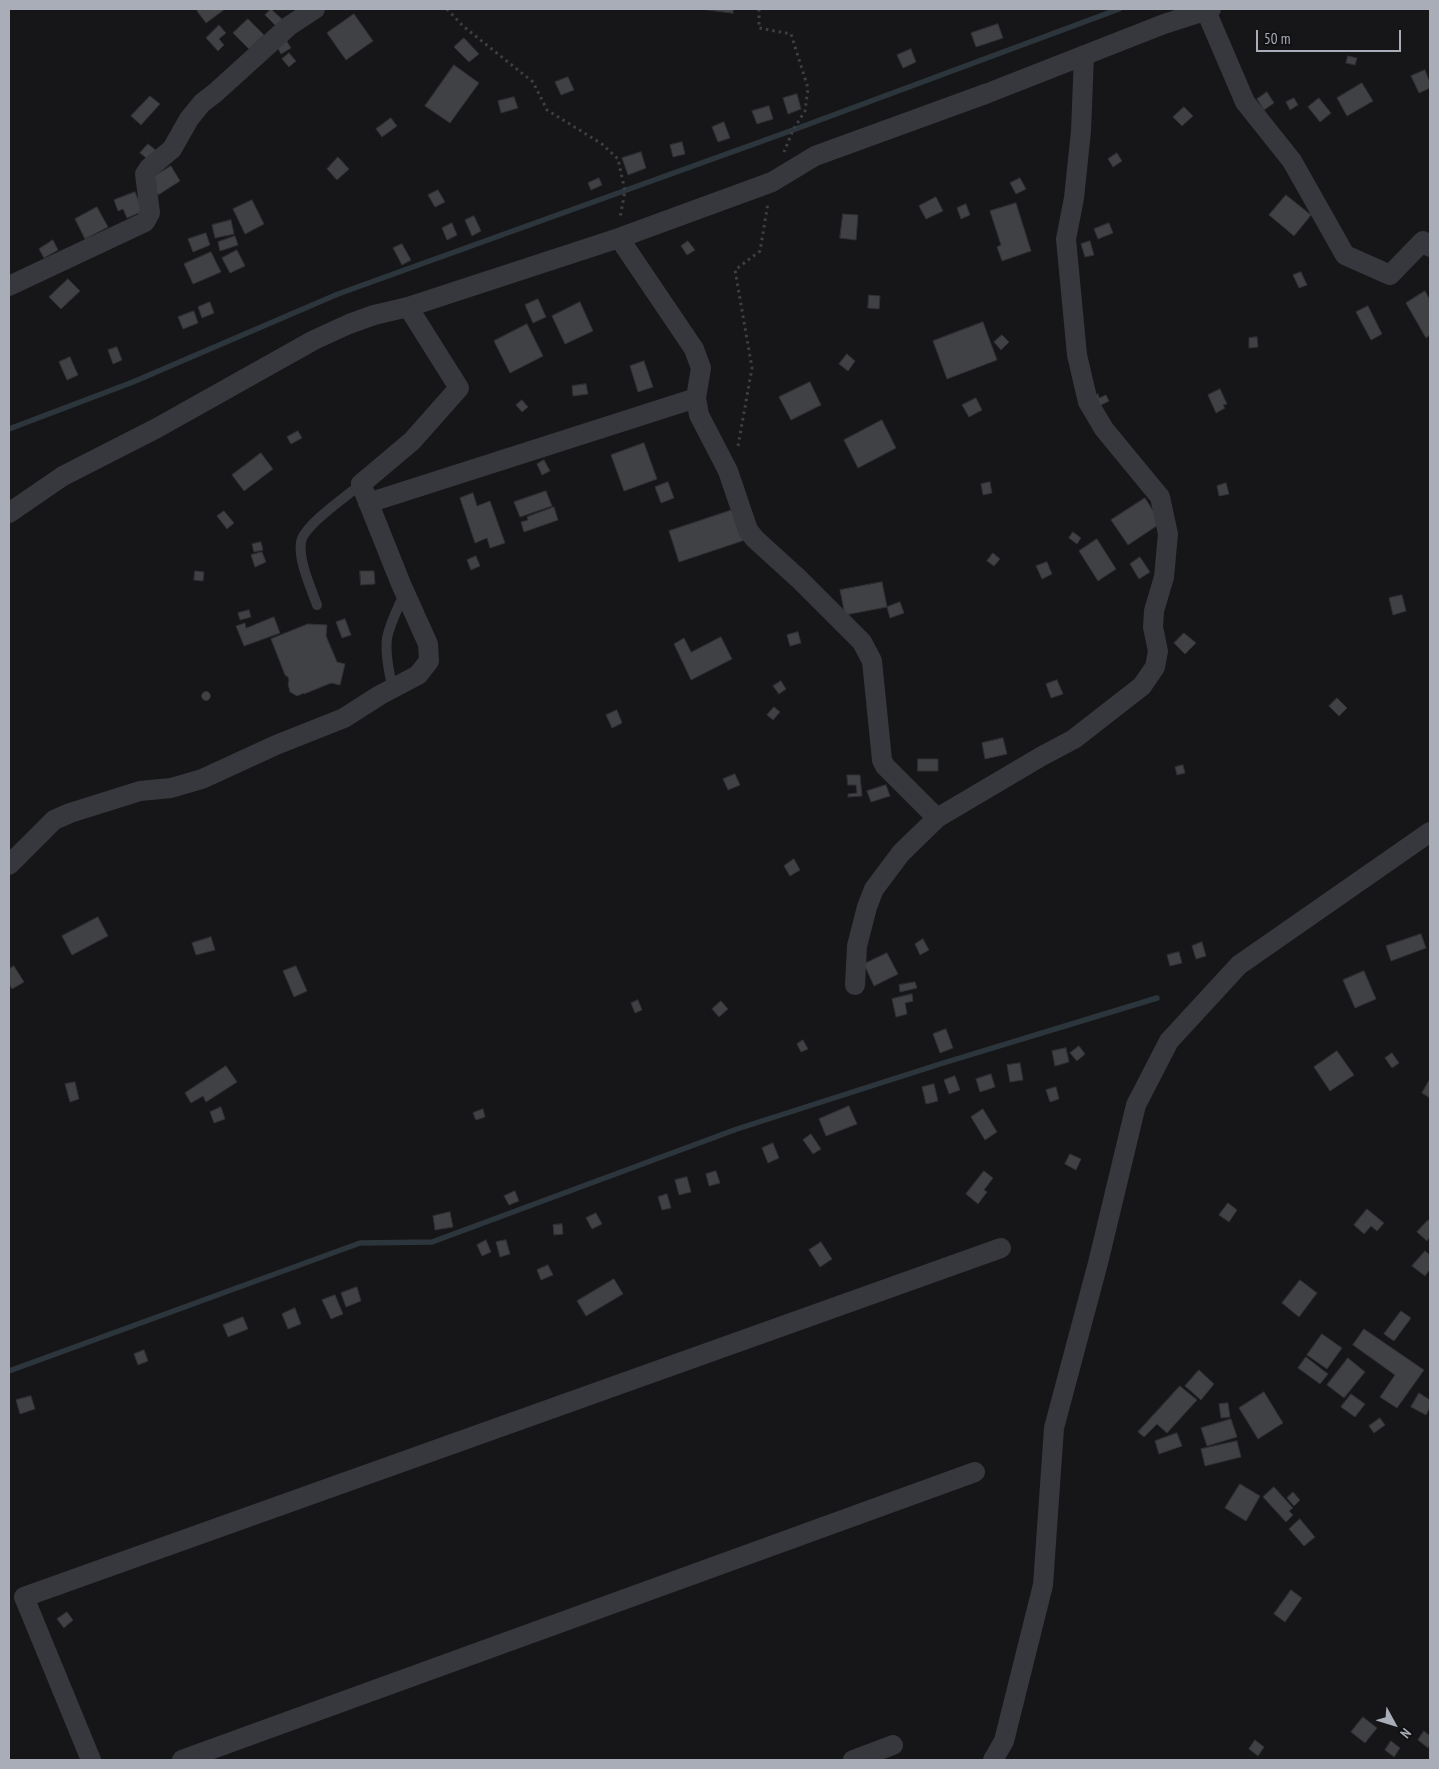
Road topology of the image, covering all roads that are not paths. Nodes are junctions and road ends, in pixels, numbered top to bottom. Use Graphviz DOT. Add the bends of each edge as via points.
graph roads {
  1 [pos="315,9"];
  2 [pos="1208,10"];
  3 [pos="1084,55"];
  4 [pos="619,238"];
  5 [pos="1430,248"];
  6 [pos="9,286"];
  7 [pos="408,307"];
  8 [pos="696,398"];
  9 [pos="361,484"];
  10 [pos="368,503"];
  11 [pos="9,513"];
  12 [pos="405,593"];
  13 [pos="317,605"];
  14 [pos="393,689"];
  15 [pos="937,818"];
  16 [pos="1430,832"];
  17 [pos="9,865"];
  18 [pos="855,985"];
  19 [pos="1001,1248"];
  20 [pos="975,1472"];
  21 [pos="16,1600"];
  22 [pos="893,1745"];
  23 [pos="91,1760"];
  24 [pos="182,1760"];
  25 [pos="853,1760"];
  26 [pos="994,1760"];
  1 -- 6 [label="street" via="289,26 202,103 172,149 148,168 145,174 150,213 144,222"];
  2 -- 3 [label="street"];
  2 -- 5 [label="street" via="1245,102 1292,161 1346,255 1390,276 1423,241"];
  3 -- 4 [label="street" via="815,156 772,182"];
  3 -- 15 [label="street" via="1081,131 1066,239 1077,355 1088,402 1104,429 1160,497 1168,534 1164,577 1154,611 1153,627 1158,651 1155,667 1142,686 1074,739"];
  4 -- 7 [label="street"];
  4 -- 8 [label="street" via="694,349 701,368"];
  7 -- 9 [label="street" via="459,388 412,441"];
  7 -- 11 [label="street" via="366,318 314,340 157,428 63,476"];
  8 -- 10 [label="street"];
  8 -- 15 [label="street" via="700,416 728,471 748,530 862,642 872,660 882,760"];
  9 -- 10 [label="street"];
  9 -- 13 [label="lane" via="306,530 301,542 302,560"];
  10 -- 12 [label="street"];
  12 -- 14 [label="lane" via="387,639"];
  12 -- 14 [label="street" via="428,644 429,661 418,675"];
  14 -- 17 [label="street" via="344,718 202,780 140,791 54,820"];
  15 -- 18 [label="street" via="901,853 874,889 857,946"];
  16 -- 26 [label="street" via="1239,965 1169,1041 1136,1105 1054,1428 1043,1585 1004,1741"];
  19 -- 21 [label="street"];
  20 -- 24 [label="street"];
  21 -- 23 [label="street"];
  22 -- 25 [label="street"];
}
